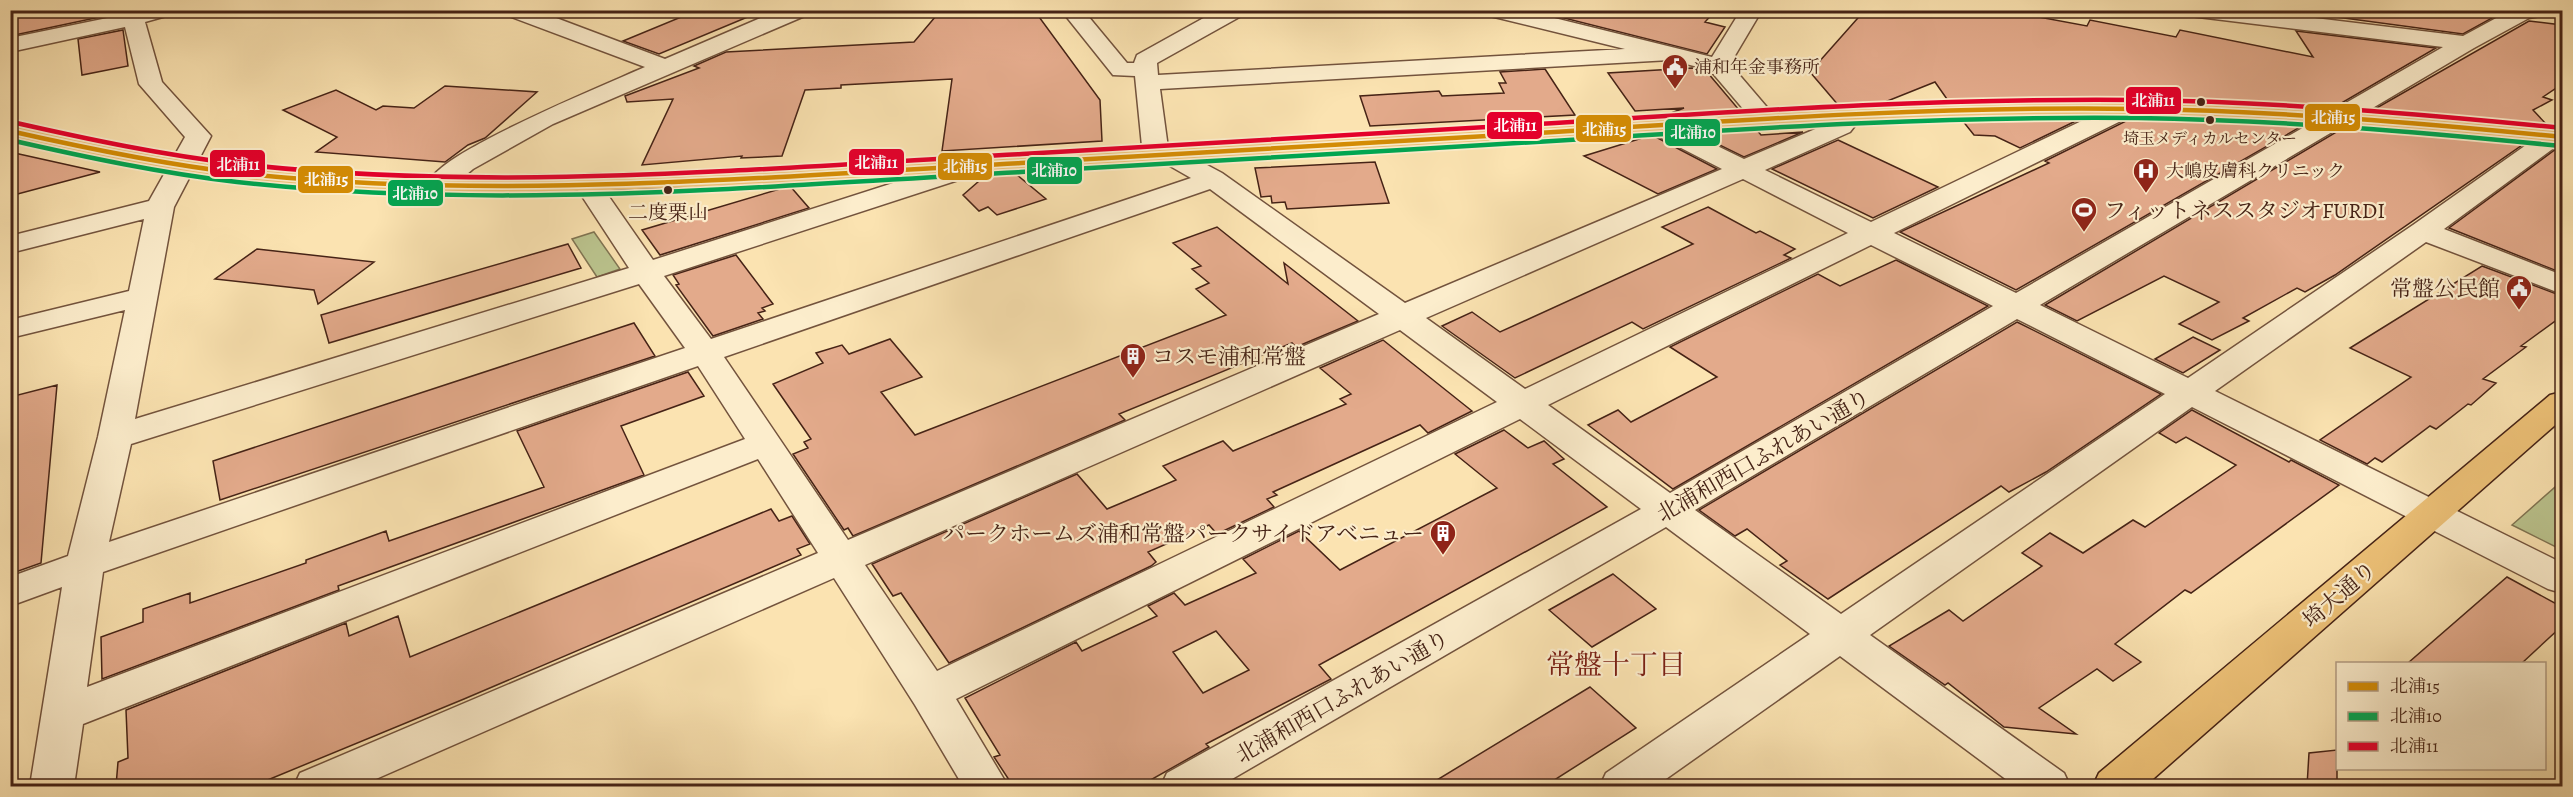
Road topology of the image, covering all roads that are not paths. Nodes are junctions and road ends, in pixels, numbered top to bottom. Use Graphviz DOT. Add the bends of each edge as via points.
graph roads {
  1 [pos="162,10"];
  2 [pos="514,10"];
  3 [pos="799,10"];
  4 [pos="1071,10"];
  5 [pos="1236,10"];
  6 [pos="1494,10"];
  7 [pos="1752,10"];
  8 [pos="2190,10"];
  9 [pos="2349,10"];
  10 [pos="2539,10"];
  11 [pos="2544,10"];
  12 [pos="2562,12"];
  13 [pos="132,15"];
  14 [pos="2363,30"];
  15 [pos="2466,44"];
  16 [pos="10,45"];
  17 [pos="1672,53"];
  18 [pos="1718,64"];
  19 [pos="665,67"];
  20 [pos="1147,76"];
  21 [pos="2126,109"];
  22 [pos="1841,116"];
  23 [pos="2341,118"];
  24 [pos="1766,119"];
  25 [pos="1655,125"];
  26 [pos="10,131"];
  27 [pos="2559,136"];
  28 [pos="1163,155"];
  29 [pos="977,165"];
  30 [pos="182,166"];
  31 [pos="1744,170"];
  32 [pos="1213,179"];
  33 [pos="587,184"];
  34 [pos="438,185"];
  35 [pos="160,207"];
  36 [pos="2423,231"];
  37 [pos="1871,233"];
  38 [pos="10,245"];
  39 [pos="646,272"];
  40 [pos="2562,285"];
  41 [pos="143,296"];
  42 [pos="2017,307"];
  43 [pos="1403,317"];
  44 [pos="10,330"];
  45 [pos="705,353"];
  46 [pos="2189,393"];
  47 [pos="2562,402"];
  48 [pos="1522,404"];
  49 [pos="115,437"];
  50 [pos="765,444"];
  51 [pos="1668,510"];
  52 [pos="2432,515"];
  53 [pos="841,559"];
  54 [pos="85,564"];
  55 [pos="2562,579"];
  56 [pos="10,592"];
  57 [pos="1840,635"];
  58 [pos="930,693"];
  59 [pos="63,714"];
  60 [pos="52,786"];
  61 [pos="316,786"];
  62 [pos="986,786"];
  63 [pos="1183,786"];
  64 [pos="1622,786"];
  65 [pos="2048,786"];
  66 [pos="2115,786"];
  1 -- 13 [label="street"];
  2 -- 19 [label="street"];
  3 -- 19 [label="street"];
  4 -- 20 [label="street" via="1121,70"];
  5 -- 20 [label="street" via="1145,60"];
  6 -- 17 [label="street"];
  7 -- 18 [label="street"];
  8 -- 14 [label="street"];
  9 -- 14 [label="street"];
  10 -- 15 [label="street, 北浦和西口ふれあい通り" via="2523,13"];
  11 -- 12 [label="street"];
  13 -- 16 [label="street"];
  13 -- 30 [label="street" via="151,84 198,136"];
  14 -- 15 [label="street"];
  15 -- 23 [label="street, 北浦和西口ふれあい通り"];
  17 -- 18 [label="street"];
  17 -- 20 [label="street"];
  18 -- 24 [label="street"];
  19 -- 34 [label="street" via="544,119 464,163"];
  20 -- 28 [label="street"];
  21 -- 22 [label="highway"];
  21 -- 23 [label="highway"];
  21 -- 37 [label="street"];
  22 -- 24 [label="highway"];
  22 -- 31 [label="street" via="1845,123 1841,127"];
  23 -- 27 [label="highway"];
  23 -- 42 [label="street, 北浦和西口ふれあい通り"];
  24 -- 25 [label="highway"];
  25 -- 28 [label="highway"];
  25 -- 31 [label="street"];
  26 -- 30 [label="highway" via="94,153"];
  27 -- 36 [label="street"];
  28 -- 29 [label="highway"];
  28 -- 32 [label="street"];
  29 -- 33 [label="highway"];
  29 -- 39 [label="street"];
  30 -- 34 [label="highway" via="345,182"];
  30 -- 35 [label="street"];
  31 -- 37 [label="street"];
  31 -- 43 [label="street"];
  32 -- 43 [label="street"];
  32 -- 45 [label="street"];
  33 -- 34 [label="highway"];
  33 -- 39 [label="street"];
  35 -- 38 [label="street"];
  35 -- 41 [label="street"];
  36 -- 40 [label="street"];
  36 -- 46 [label="street"];
  37 -- 42 [label="street"];
  37 -- 48 [label="street"];
  39 -- 45 [label="street"];
  39 -- 49 [label="street"];
  41 -- 44 [label="street"];
  41 -- 49 [label="street"];
  42 -- 46 [label="street"];
  42 -- 51 [label="street, 北浦和西口ふれあい通り"];
  43 -- 48 [label="street"];
  43 -- 53 [label="street"];
  45 -- 50 [label="street"];
  45 -- 54 [label="street"];
  46 -- 52 [label="street"];
  46 -- 57 [label="street"];
  47 -- 52 [label="highway, 埼大通り"];
  48 -- 51 [label="street"];
  48 -- 58 [label="street"];
  49 -- 54 [label="street"];
  50 -- 53 [label="street"];
  50 -- 59 [label="street"];
  51 -- 57 [label="street"];
  51 -- 63 [label="street, 北浦和西口ふれあい通り"];
  52 -- 55 [label="street"];
  52 -- 66 [label="highway, 埼大通り"];
  53 -- 58 [label="street"];
  53 -- 61 [label="street"];
  54 -- 56 [label="street"];
  54 -- 59 [label="street"];
  57 -- 64 [label="street"];
  57 -- 65 [label="street"];
  58 -- 62 [label="street"];
  59 -- 60 [label="street"];
}
